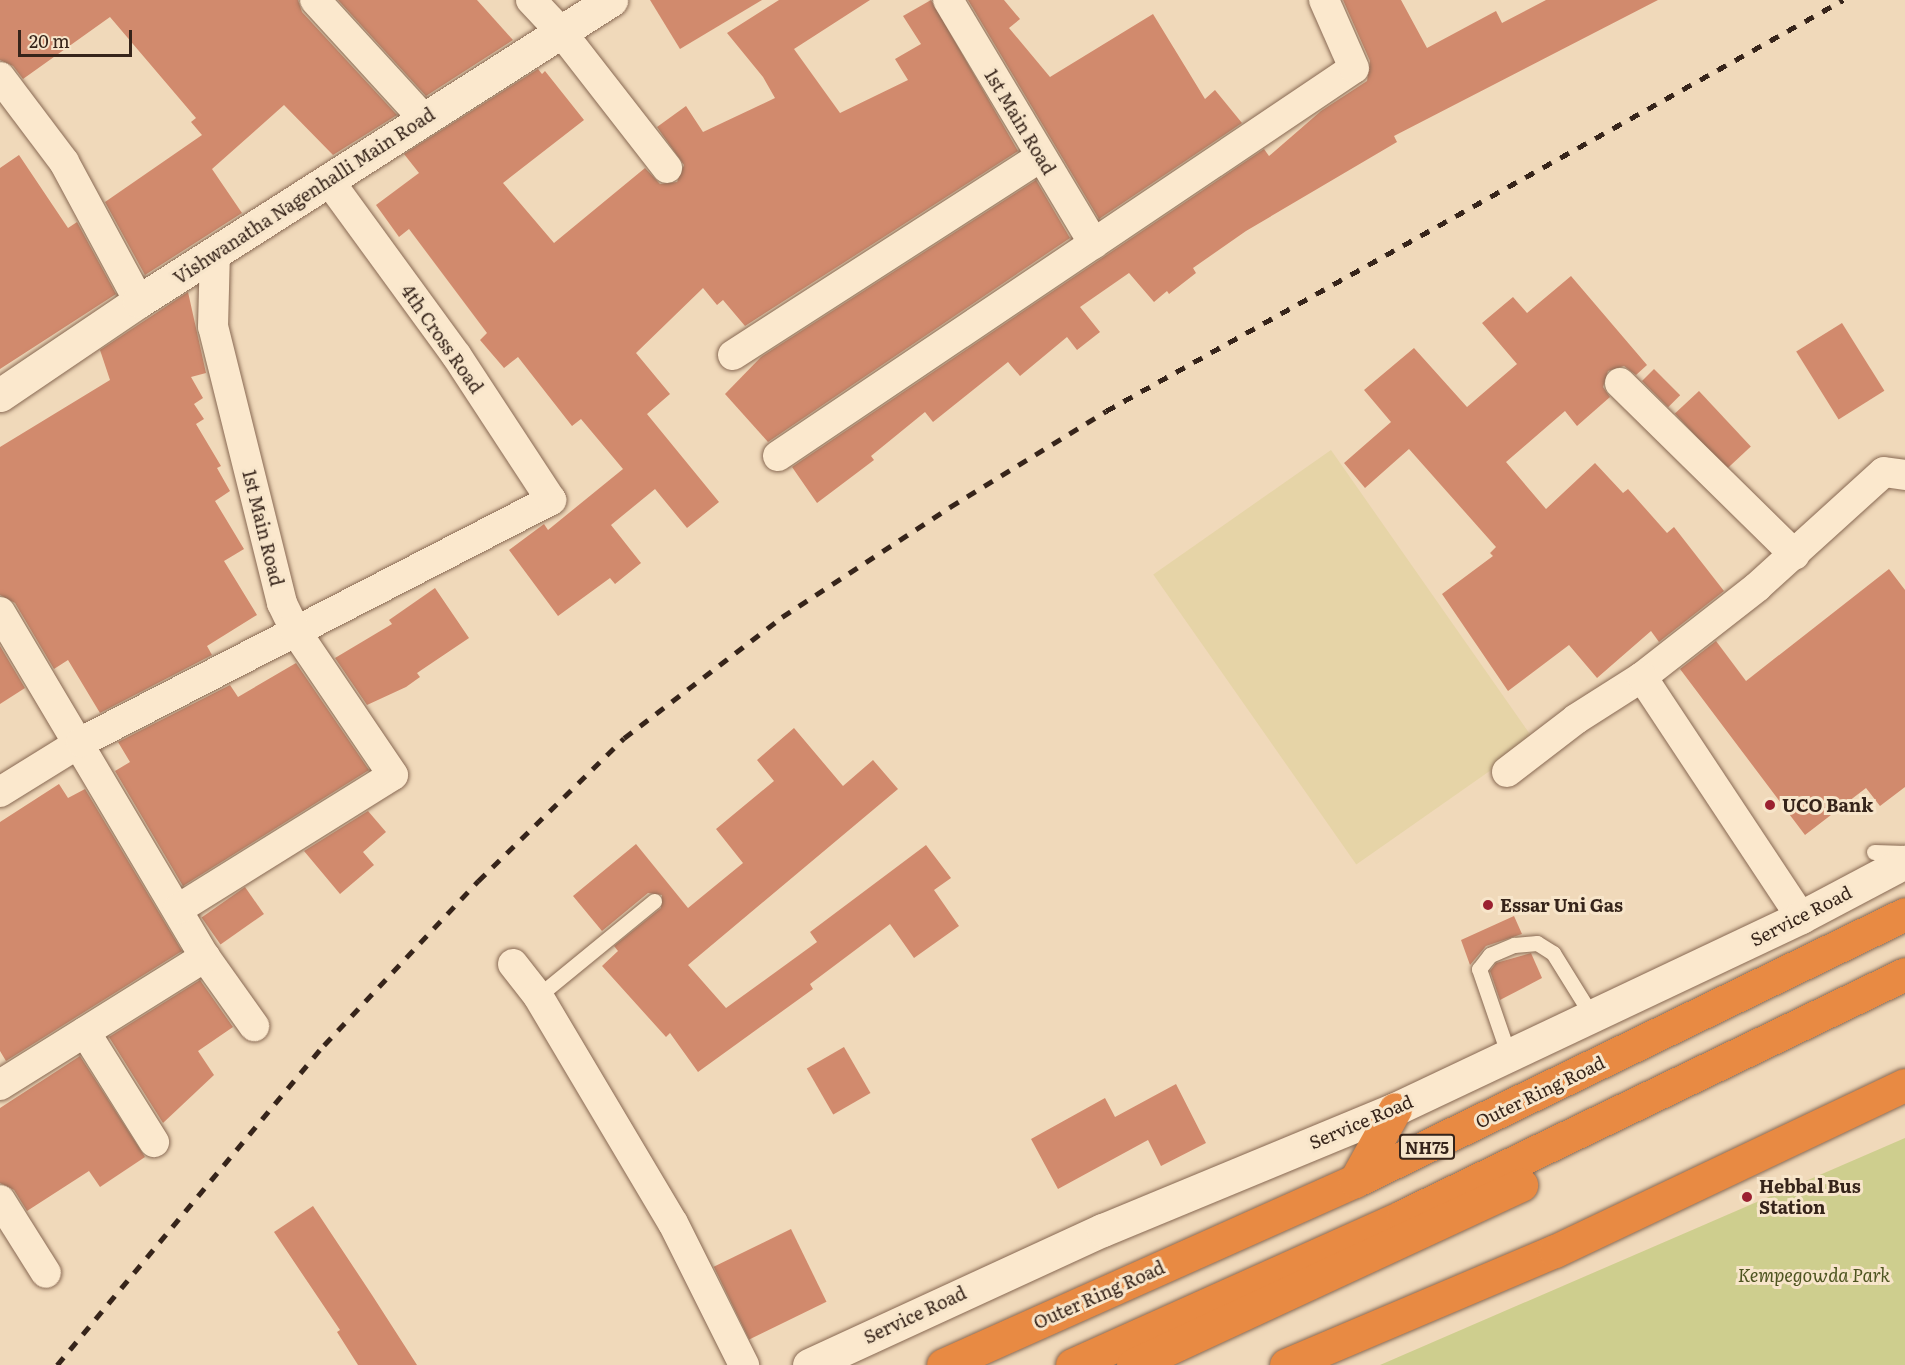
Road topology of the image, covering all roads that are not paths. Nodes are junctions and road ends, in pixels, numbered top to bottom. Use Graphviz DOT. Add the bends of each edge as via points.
graph roads {
  1 [pos="315,0"];
  2 [pos="531,0"];
  3 [pos="611,0"];
  4 [pos="948,0"];
  5 [pos="1324,0"];
  6 [pos="562,33"];
  7 [pos="0,77"];
  8 [pos="424,119"];
  9 [pos="1040,157"];
  10 [pos="667,168"];
  11 [pos="329,181"];
  12 [pos="1094,244"];
  13 [pos="215,253"];
  14 [pos="139,301"];
  15 [pos="733,355"];
  16 [pos="1620,383"];
  17 [pos="0,395"];
  18 [pos="778,456"];
  19 [pos="1905,476"];
  20 [pos="1794,555"];
  21 [pos="0,612"];
  22 [pos="296,632"];
  23 [pos="1642,677"];
  24 [pos="81,742"];
  25 [pos="1507,772"];
  26 [pos="0,792"];
  27 [pos="1874,852"];
  28 [pos="1905,853"];
  29 [pos="1905,862"];
  30 [pos="654,902"];
  31 [pos="178,909"];
  32 [pos="1905,914"];
  33 [pos="1801,917"];
  34 [pos="205,957"];
  35 [pos="513,964"];
  36 [pos="1905,974"];
  37 [pos="538,996"];
  38 [pos="1905,996"];
  39 [pos="1592,1016"];
  40 [pos="254,1026"];
  41 [pos="85,1032"];
  42 [pos="1508,1053"];
  43 [pos="0,1084"];
  44 [pos="1905,1085"];
  45 [pos="1395,1109"];
  46 [pos="154,1142"];
  47 [pos="1355,1181"];
  48 [pos="0,1200"];
  49 [pos="46,1273"];
  50 [pos="744,1365"];
  51 [pos="809,1365"];
  52 [pos="942,1365"];
  53 [pos="1072,1365"];
  54 [pos="1133,1365"];
  55 [pos="1286,1365"];
  1 -- 8 [label="street"];
  2 -- 6 [label="street"];
  3 -- 6 [label="street, Vishwanatha Nagenhalli Main Road"];
  4 -- 9 [label="street, 1st Main Road"];
  5 -- 12 [label="street" via="1354,68"];
  6 -- 8 [label="street, Vishwanatha Nagenhalli Main Road"];
  6 -- 10 [label="street"];
  7 -- 14 [label="street" via="64,162"];
  8 -- 11 [label="street, Vishwanatha Nagenhalli Main Road"];
  9 -- 12 [label="street, 1st Main Road"];
  9 -- 15 [label="street"];
  11 -- 13 [label="street, Vishwanatha Nagenhalli Main Road"];
  11 -- 22 [label="street, 4th Cross Road" via="456,356 551,500"];
  12 -- 18 [label="street"];
  13 -- 14 [label="street, Vishwanatha Nagenhalli Main Road"];
  13 -- 22 [label="street, 1st Main Road" via="213,327 282,603"];
  14 -- 17 [label="street, Vishwanatha Nagenhalli Main Road"];
  16 -- 20 [label="street"];
  19 -- 20 [label="street" via="1884,472"];
  20 -- 23 [label="street"];
  21 -- 24 [label="street"];
  22 -- 24 [label="street"];
  22 -- 31 [label="street, 1st Main Road" via="393,775"];
  23 -- 25 [label="street" via="1576,719"];
  23 -- 33 [label="street"];
  24 -- 26 [label="street"];
  24 -- 31 [label="street"];
  27 -- 28 [label="lane"];
  29 -- 33 [label="street, Service Road"];
  30 -- 37 [label="lane"];
  31 -- 34 [label="street"];
  32 -- 47 [label="highway, Outer Ring Road / NH75"];
  33 -- 39 [label="street, Service Road"];
  34 -- 40 [label="street"];
  34 -- 41 [label="street"];
  35 -- 37 [label="street"];
  36 -- 53 [label="highway" via="1403,1216"];
  37 -- 50 [label="street" via="673,1223"];
  38 -- 54 [label="highway" via="1420,1235"];
  39 -- 42 [label="street, Service Road"];
  39 -- 42 [label="lane" via="1554,954 1537,943 1514,945 1490,955 1479,969"];
  41 -- 43 [label="street"];
  41 -- 46 [label="street"];
  42 -- 45 [label="street, Service Road"];
  44 -- 55 [label="highway" via="1556,1251"];
  45 -- 47 [label="highway"];
  45 -- 51 [label="street, Service Road" via="1103,1230"];
  47 -- 52 [label="highway, Outer Ring Road / NH75"];
  48 -- 49 [label="street"];
}
